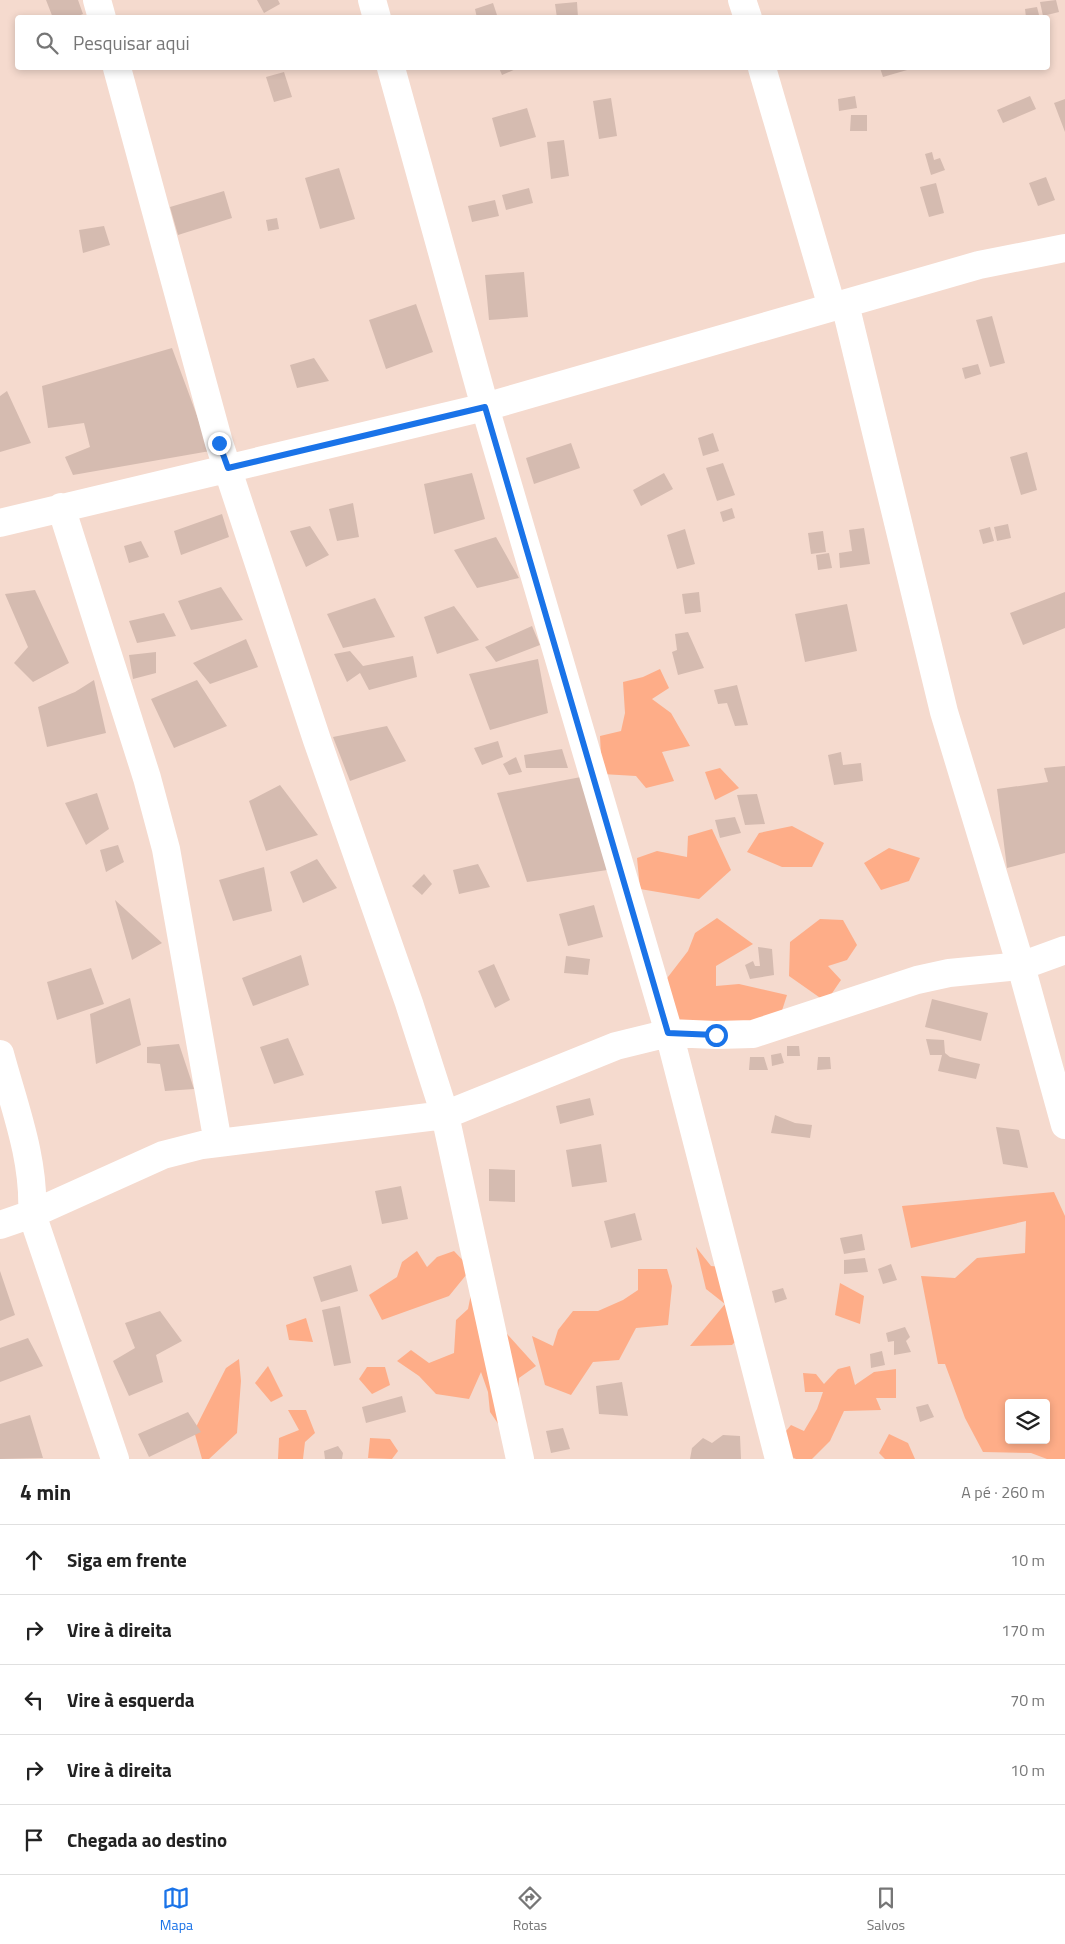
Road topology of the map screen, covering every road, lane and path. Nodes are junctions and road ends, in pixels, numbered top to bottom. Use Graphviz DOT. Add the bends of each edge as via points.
graph roads {
  1 [pos="97,0"];
  2 [pos="372,0"];
  3 [pos="742,0"];
  4 [pos="101,15"];
  5 [pos="376,15"];
  6 [pos="747,15"];
  7 [pos="118,70"];
  8 [pos="391,70"];
  9 [pos="763,70"];
  10 [pos="1065,248"];
  11 [pos="839,306"];
  12 [pos="485,407"];
  13 [pos="228,468"];
  14 [pos="61,507"];
  15 [pos="0,523"];
  16 [pos="1065,950"];
  17 [pos="1021,966"];
  18 [pos="668,1033"];
  19 [pos="0,1054"];
  20 [pos="445,1115"];
  21 [pos="1065,1125"];
  22 [pos="218,1143"];
  23 [pos="32,1214"];
  24 [pos="0,1225"];
  25 [pos="115,1459"];
  26 [pos="520,1459"];
  27 [pos="779,1459"];
  1 -- 4 [label="street"];
  2 -- 5 [label="street"];
  3 -- 6 [label="street"];
  7 -- 13 [label="street"];
  8 -- 12 [label="street"];
  9 -- 11 [label="street"];
  10 -- 11 [label="street" via="979,265"];
  11 -- 12 [label="street"];
  11 -- 17 [label="street" via="944,712"];
  12 -- 13 [label="street"];
  12 -- 18 [label="street"];
  13 -- 14 [label="street"];
  13 -- 20 [label="street"];
  14 -- 15 [label="street"];
  14 -- 22 [label="street" via="147,778 166,849"];
  16 -- 17 [label="street"];
  17 -- 18 [label="street" via="949,973 917,980 753,1034"];
  17 -- 21 [label="street"];
  18 -- 20 [label="street" via="616,1046"];
  18 -- 27 [label="street"];
  19 -- 23 [label="street" via="29,1164"];
  20 -- 22 [label="street"];
  20 -- 26 [label="street"];
  22 -- 23 [label="street" via="162,1155"];
  23 -- 24 [label="street"];
  23 -- 25 [label="street"];
}
